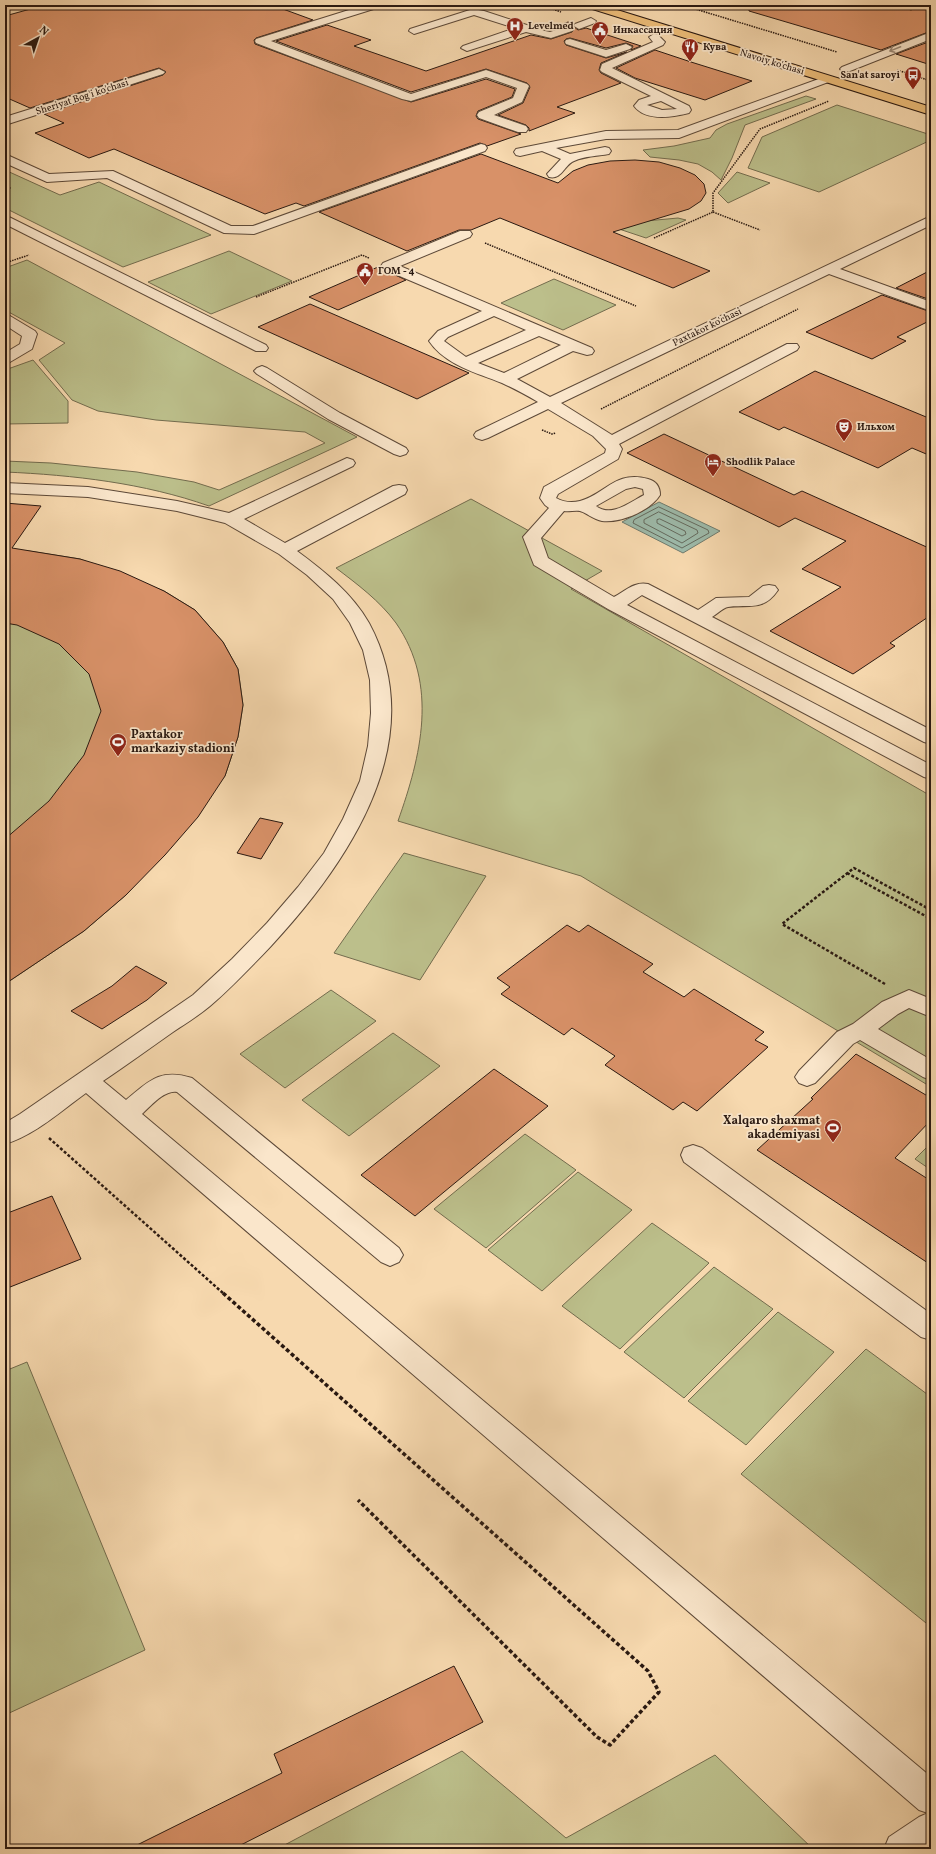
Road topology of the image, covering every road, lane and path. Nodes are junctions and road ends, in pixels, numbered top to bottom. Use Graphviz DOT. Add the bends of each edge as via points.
graph roads {
  1 [pos="376,5"];
  2 [pos="590,5"];
  3 [pos="682,5"];
  4 [pos="337,8"];
  5 [pos="352,13"];
  6 [pos="592,21"];
  7 [pos="579,26"];
  8 [pos="527,28"];
  9 [pos="568,29"];
  10 [pos="414,31"];
  11 [pos="673,31"];
  12 [pos="931,35"];
  13 [pos="654,37"];
  14 [pos="570,42"];
  15 [pos="467,48"];
  16 [pos="866,61"];
  17 [pos="843,68"];
  18 [pos="159,72"];
  19 [pos="861,74"];
  20 [pos="827,79"];
  21 [pos="931,81"];
  22 [pos="662,97"];
  23 [pos="834,99"];
  24 [pos="931,107"];
  25 [pos="931,111"];
  26 [pos="5,122"];
  27 [pos="522,130"];
  28 [pos="542,147"];
  29 [pos="481,148"];
  30 [pos="605,151"];
  31 [pos="520,152"];
  32 [pos="5,158"];
  33 [pos="568,158"];
  34 [pos="553,174"];
  35 [pos="713,212"];
  36 [pos="5,219"];
  37 [pos="931,220"];
  38 [pos="760,230"];
  39 [pos="465,234"];
  40 [pos="654,238"];
  41 [pos="388,266"];
  42 [pos="828,269"];
  43 [pos="256,297"];
  44 [pos="636,306"];
  45 [pos="931,306"];
  46 [pos="802,307"];
  47 [pos="494,311"];
  48 [pos="5,319"];
  49 [pos="539,330"];
  50 [pos="573,345"];
  51 [pos="792,347"];
  52 [pos="261,348"];
  53 [pos="587,351"];
  54 [pos="5,359"];
  55 [pos="467,362"];
  56 [pos="262,371"];
  57 [pos="505,379"];
  58 [pos="550,402"];
  59 [pos="516,418"];
  60 [pos="578,421"];
  61 [pos="482,435"];
  62 [pos="611,442"];
  63 [pos="400,451"];
  64 [pos="347,464"];
  65 [pos="5,488"];
  66 [pos="399,490"];
  67 [pos="584,505"];
  68 [pos="560,506"];
  69 [pos="231,519"];
  70 [pos="285,550"];
  71 [pos="769,590"];
  72 [pos="614,605"];
  73 [pos="699,618"];
  74 [pos="931,738"];
  75 [pos="931,773"];
  76 [pos="847,873"];
  77 [pos="931,910"];
  78 [pos="931,919"];
  79 [pos="909,998"];
  80 [pos="931,1010"];
  81 [pos="861,1030"];
  82 [pos="931,1071"];
  83 [pos="807,1076"];
  84 [pos="86,1080"];
  85 [pos="126,1113"];
  86 [pos="29,1121"];
  87 [pos="5,1135"];
  88 [pos="693,1155"];
  89 [pos="390,1255"];
  90 [pos="931,1329"];
  91 [pos="358,1500"];
  92 [pos="931,1798"];
  93 [pos="931,1829"];
  94 [pos="901,1849"];
  1 -- 5 [label="street"];
  2 -- 11 [label="main road, Navoiy ko'chasi"];
  3 -- 16 [label="path"];
  4 -- 5 [label="street"];
  5 -- 27 [label="street" via="260,41 411,98 486,73 492,74 523,86 518,100 483,115"];
  6 -- 7 [label="street"];
  8 -- 9 [label="street" via="552,35"];
  8 -- 10 [label="street" via="473,12"];
  8 -- 15 [label="street"];
  11 -- 13 [label="street"];
  11 -- 20 [label="main road, Navoiy ko'chasi"];
  12 -- 16 [label="street, one-way"];
  13 -- 14 [label="street" via="606,54"];
  13 -- 22 [label="street" via="660,42 606,66 606,70"];
  16 -- 17 [label="street"];
  16 -- 21 [label="path"];
  17 -- 19 [label="main road"];
  18 -- 26 [label="street, Sheriyat Bog'i ko'chasi"];
  20 -- 24 [label="main road"];
  20 -- 25 [label="main road, Navoiy ko'chasi"];
  20 -- 28 [label="street" via="679,134 606,135"];
  23 -- 35 [label="path" via="760,129 713,193"];
  28 -- 31 [label="street"];
  28 -- 33 [label="street"];
  29 -- 32 [label="street" via="254,230 244,231 229,230 109,174 47,178"];
  30 -- 33 [label="street"];
  33 -- 34 [label="street"];
  35 -- 38 [label="path"];
  35 -- 40 [label="path"];
  36 -- 52 [label="street"];
  37 -- 42 [label="street, Paxtakor ko'chasi"];
  39 -- 41 [label="street"];
  39 -- 44 [label="path"];
  41 -- 43 [label="path" via="362,255"];
  41 -- 47 [label="street"];
  42 -- 45 [label="street"];
  42 -- 58 [label="street, Paxtakor ko'chasi"];
  46 -- 60 [label="path"];
  47 -- 49 [label="street"];
  47 -- 55 [label="street" via="443,334 436,341 441,348"];
  48 -- 54 [label="street" via="30,334 26,346"];
  49 -- 50 [label="street"];
  49 -- 55 [label="street"];
  50 -- 53 [label="street"];
  50 -- 57 [label="street"];
  51 -- 62 [label="street"];
  55 -- 57 [label="street"];
  56 -- 63 [label="street" via="334,416"];
  57 -- 58 [label="street"];
  58 -- 59 [label="street, Paxtakor ko'chasi"];
  58 -- 60 [label="street"];
  59 -- 60 [label="path" via="552,434"];
  59 -- 61 [label="street, Paxtakor ko'chasi"];
  60 -- 62 [label="street"];
  62 -- 68 [label="street" via="614,449 612,456 550,491 550,502"];
  64 -- 69 [label="street"];
  65 -- 69 [label="street" via="58,489 117,496 177,506"];
  66 -- 70 [label="street"];
  67 -- 68 [label="street"];
  68 -- 72 [label="street" via="532,537 540,561"];
  69 -- 70 [label="street"];
  70 -- 84 [label="street" via="314,571 339,595 359,622 372,650 379,680 381,712 378,746 370,781 333,856 306,892 240,965 201,1001"];
  71 -- 73 [label="street" via="753,602 722,602"];
  72 -- 73 [label="street" via="642,588"];
  72 -- 75 [label="street"];
  73 -- 74 [label="street"];
  76 -- 77 [label="path" via="854,868"];
  76 -- 78 [label="path"];
  76 -- 79 [label="path" via="782,924"];
  79 -- 80 [label="street"];
  79 -- 81 [label="street" via="890,1008"];
  81 -- 82 [label="street"];
  81 -- 83 [label="street" via="845,1038"];
  84 -- 85 [label="street"];
  84 -- 86 [label="street"];
  85 -- 89 [label="street" via="158,1087 171,1082 184,1084"];
  85 -- 92 [label="street"];
  86 -- 87 [label="street"];
  86 -- 91 [label="path" via="648,1671 659,1692 610,1745 597,1737"];
  88 -- 90 [label="street"];
  93 -- 94 [label="street"];
}
